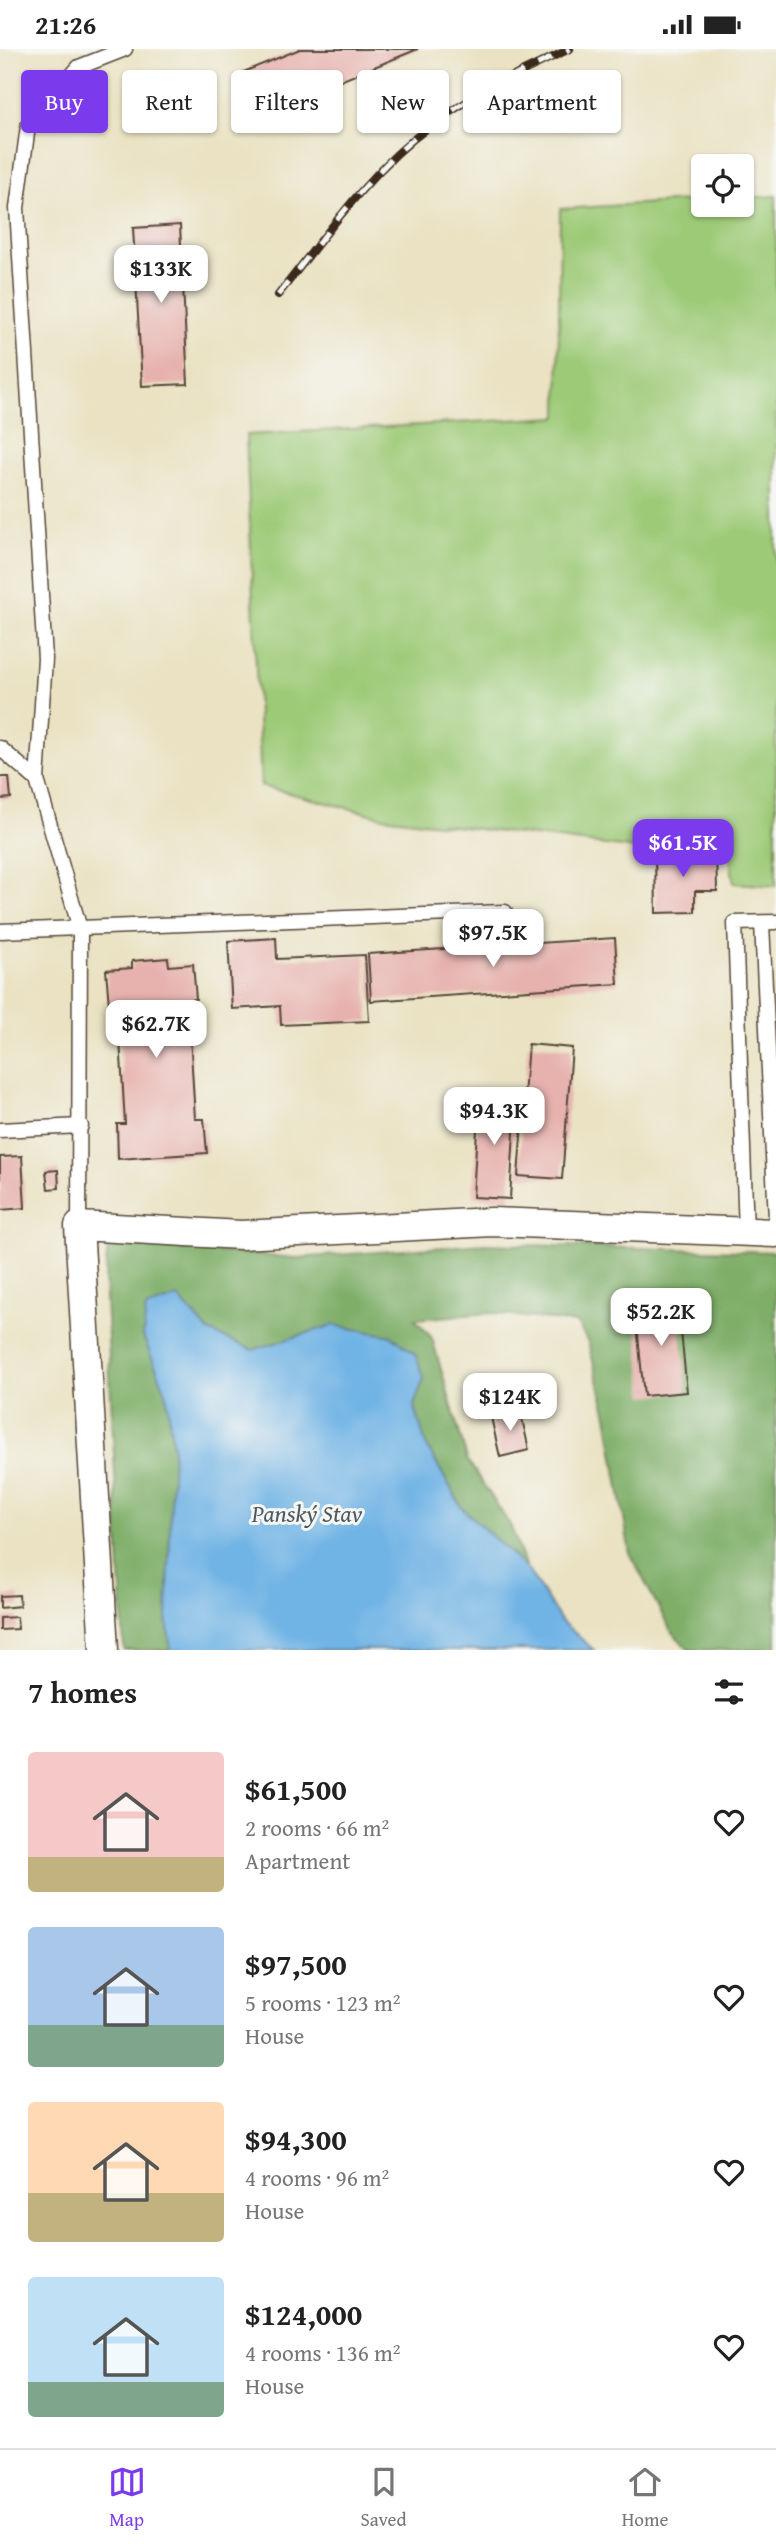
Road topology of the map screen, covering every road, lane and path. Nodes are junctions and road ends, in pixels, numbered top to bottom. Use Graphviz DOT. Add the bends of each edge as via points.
graph roads {
  1 [pos="125,49"];
  2 [pos="0,748"];
  3 [pos="37,780"];
  4 [pos="505,912"];
  5 [pos="769,923"];
  6 [pos="80,929"];
  7 [pos="0,931"];
  8 [pos="80,1126"];
  9 [pos="0,1130"];
  10 [pos="776,1219"];
  11 [pos="79,1226"];
  12 [pos="746,1232"];
  13 [pos="776,1233"];
  14 [pos="104,1650"];
  1 -- 3 [label="lane" via="79,67 28,126 17,208 45,659"];
  2 -- 3 [label="lane"];
  3 -- 6 [label="lane"];
  4 -- 6 [label="lane"];
  5 -- 10 [label="lane"];
  5 -- 12 [label="lane" via="735,923"];
  6 -- 7 [label="lane"];
  6 -- 8 [label="lane"];
  8 -- 9 [label="lane"];
  8 -- 11 [label="lane"];
  11 -- 12 [label="street" via="242,1235 492,1222"];
  11 -- 14 [label="street"];
  12 -- 13 [label="street"];
}
